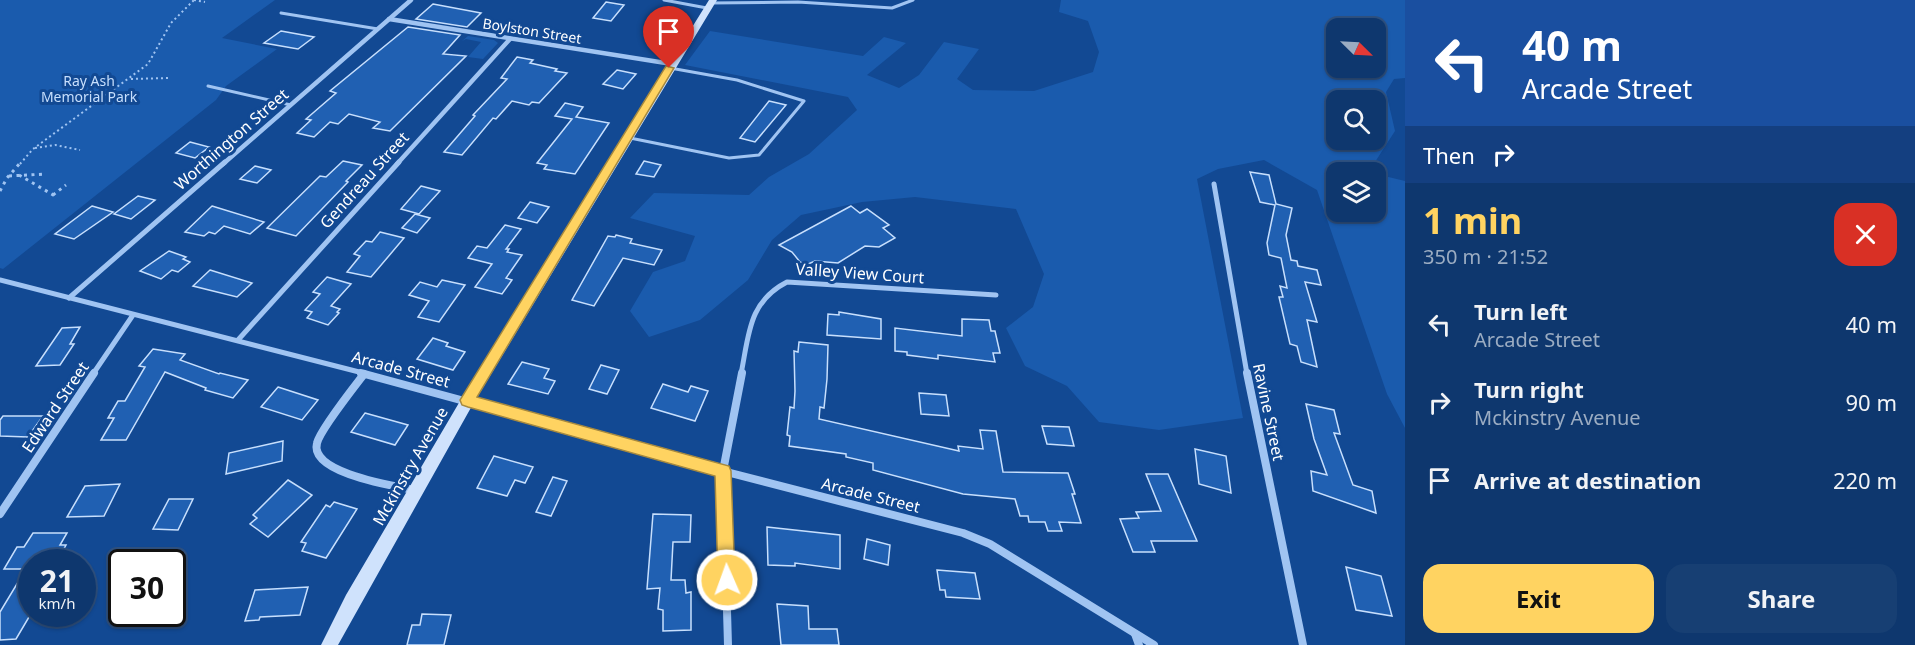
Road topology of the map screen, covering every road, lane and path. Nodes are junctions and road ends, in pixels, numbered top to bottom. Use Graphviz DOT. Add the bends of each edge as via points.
graph roads {
  1 [pos="194,0"];
  2 [pos="411,0"];
  3 [pos="664,0"];
  4 [pos="913,0"];
  5 [pos="205,2"];
  6 [pos="710,4"];
  7 [pos="281,13"];
  8 [pos="389,19"];
  9 [pos="378,29"];
  10 [pos="510,39"];
  11 [pos="670,66"];
  12 [pos="170,78"];
  13 [pos="131,79"];
  14 [pos="208,86"];
  15 [pos="291,105"];
  16 [pos="627,138"];
  17 [pos="33,148"];
  18 [pos="80,150"];
  19 [pos="46,174"];
  20 [pos="8,176"];
  21 [pos="19,176"];
  22 [pos="1214,184"];
  23 [pos="66,185"];
  24 [pos="0,191"];
  25 [pos="0,280"];
  26 [pos="996,295"];
  27 [pos="69,298"];
  28 [pos="133,315"];
  29 [pos="238,340"];
  30 [pos="364,374"];
  31 [pos="468,400"];
  32 [pos="723,471"];
  33 [pos="415,491"];
  34 [pos="0,514"];
  35 [pos="1135,633"];
  36 [pos="329,645"];
  37 [pos="728,645"];
  38 [pos="1139,645"];
  39 [pos="1155,645"];
  40 [pos="1303,645"];
  1 -- 5 [label="path"];
  1 -- 13 [label="path" via="166,30 148,64"];
  2 -- 8 [label="street, Worthington Street"];
  3 -- 6 [label="lane"];
  4 -- 6 [label="lane" via="892,8 798,2"];
  6 -- 11 [label="street, Mckinstry Avenue"];
  7 -- 9 [label="lane"];
  8 -- 9 [label="street, Worthington Street"];
  8 -- 10 [label="street, Boylston Street"];
  9 -- 15 [label="street, Worthington Street"];
  10 -- 11 [label="street, Boylston Street"];
  10 -- 29 [label="street, Gendreau Street"];
  11 -- 16 [label="street, Mckinstry Avenue"];
  11 -- 16 [label="lane" via="738,80 804,101 759,155 729,158"];
  12 -- 13 [label="path"];
  13 -- 17 [label="path"];
  14 -- 15 [label="lane"];
  15 -- 27 [label="street, Worthington Street"];
  16 -- 31 [label="street, Mckinstry Avenue"];
  17 -- 18 [label="path" via="55,145"];
  17 -- 20 [label="path"];
  19 -- 21 [label="path"];
  20 -- 21 [label="path"];
  20 -- 24 [label="path"];
  21 -- 23 [label="path" via="53,196"];
  22 -- 40 [label="street, Ravine Street" via="1241,343"];
  25 -- 27 [label="street, Arcade Street"];
  26 -- 32 [label="street, Valley View Court" via="787,282 770,291 758,303 751,323"];
  27 -- 28 [label="street, Arcade Street"];
  28 -- 29 [label="street, Arcade Street"];
  28 -- 34 [label="street, Edward Street"];
  29 -- 30 [label="street, Arcade Street"];
  30 -- 31 [label="street, Arcade Street"];
  30 -- 33 [label="street" via="322,433 316,443 317,452 332,467"];
  31 -- 32 [label="street, Arcade Street"];
  31 -- 33 [label="street, Mckinstry Avenue"];
  32 -- 35 [label="street, Arcade Street" via="963,533 990,544"];
  32 -- 37 [label="street, Valley View Court"];
  33 -- 36 [label="street, Mckinstry Avenue"];
  35 -- 38 [label="street"];
  35 -- 39 [label="street, Arcade Street"];
}
